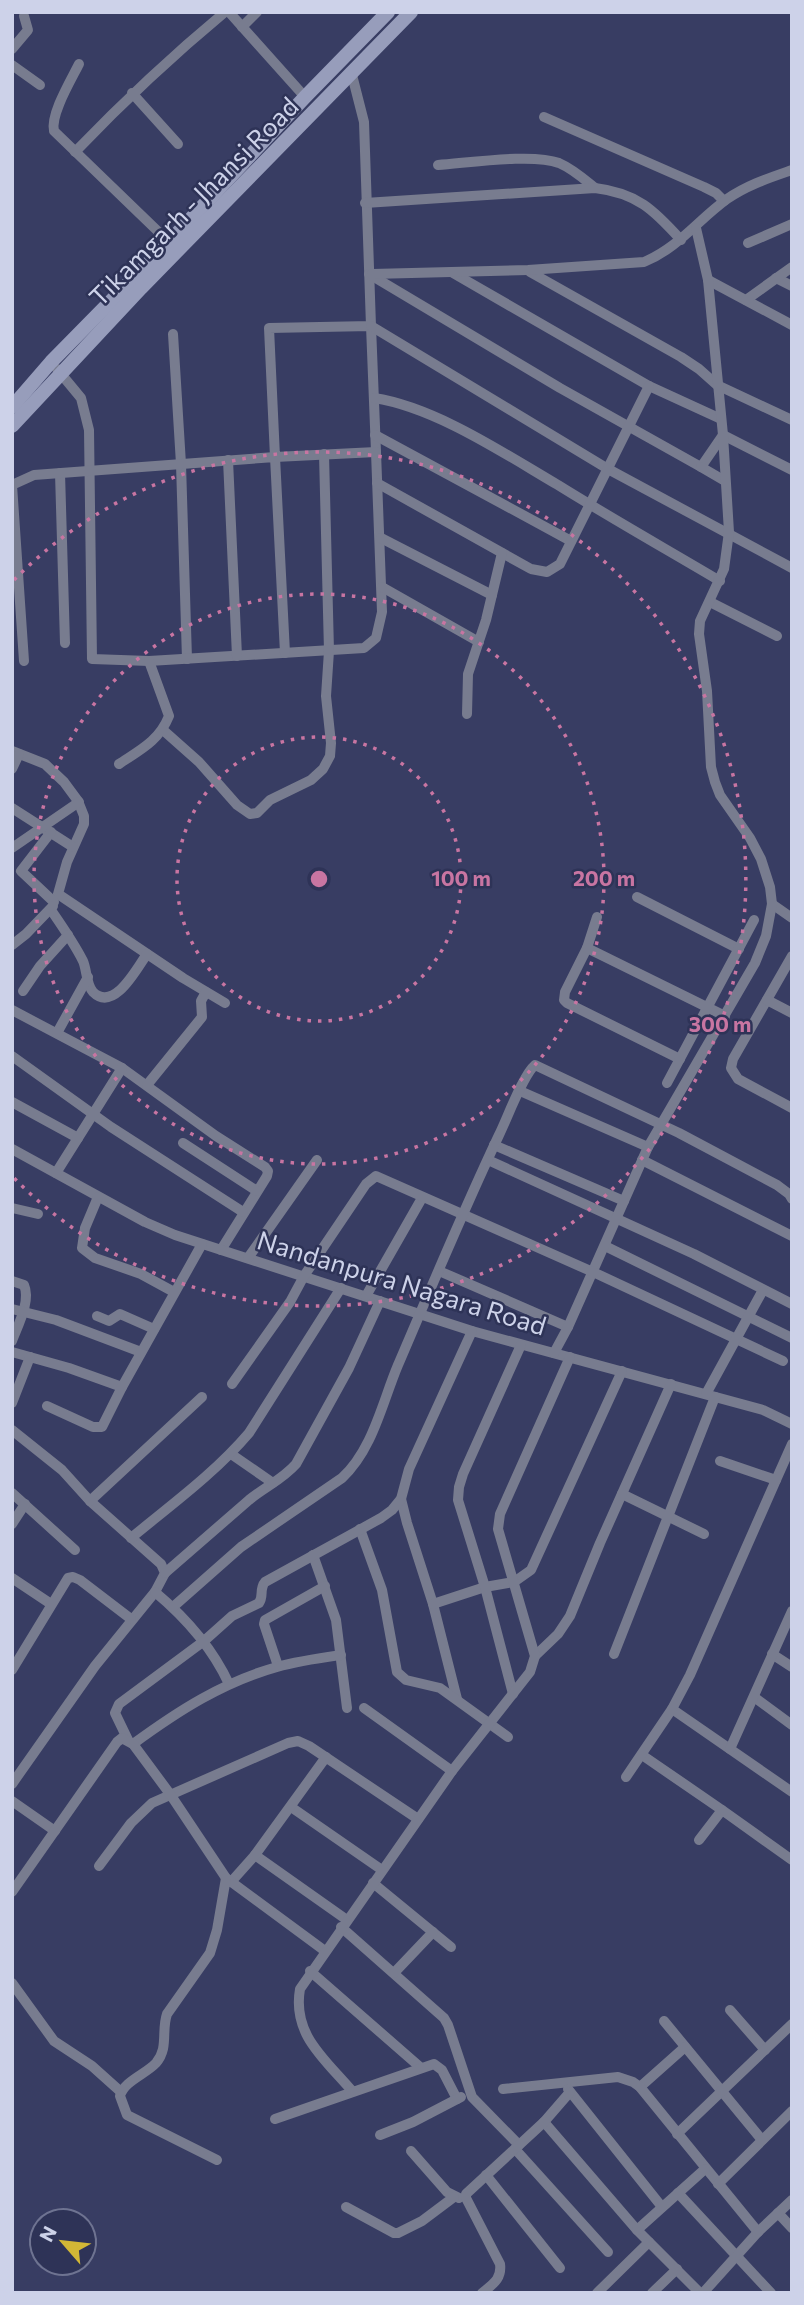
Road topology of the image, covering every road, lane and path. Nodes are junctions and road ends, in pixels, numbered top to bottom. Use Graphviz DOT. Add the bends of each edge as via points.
graph roads {
  1 [pos="227,12"];
  2 [pos="257,12"];
  3 [pos="388,12"];
  4 [pos="411,12"];
  5 [pos="25,13"];
  6 [pos="242,27"];
  7 [pos="12,49"];
  8 [pos="79,64"];
  9 [pos="12,65"];
  10 [pos="352,75"];
  11 [pos="40,85"];
  12 [pos="132,93"];
  13 [pos="305,97"];
  14 [pos="544,117"];
  15 [pos="272,131"];
  16 [pos="178,144"];
  17 [pos="284,144"];
  18 [pos="75,152"];
  19 [pos="438,165"];
  20 [pos="792,170"];
  21 [pos="595,188"];
  22 [pos="724,201"];
  23 [pos="365,202"];
  24 [pos="792,224"];
  25 [pos="695,228"];
  26 [pos="681,240"];
  27 [pos="169,242"];
  28 [pos="748,243"];
  29 [pos="792,267"];
  30 [pos="528,270"];
  31 [pos="452,272"];
  32 [pos="369,274"];
  33 [pos="776,278"];
  34 [pos="708,280"];
  35 [pos="792,286"];
  36 [pos="746,300"];
  37 [pos="792,324"];
  38 [pos="371,326"];
  39 [pos="173,334"];
  40 [pos="56,367"];
  41 [pos="717,385"];
  42 [pos="649,386"];
  43 [pos="15,398"];
  44 [pos="374,398"];
  45 [pos="721,419"];
  46 [pos="792,420"];
  47 [pos="12,426"];
  48 [pos="628,428"];
  49 [pos="375,435"];
  50 [pos="723,435"];
  51 [pos="376,452"];
  52 [pos="324,454"];
  53 [pos="275,457"];
  54 [pos="228,460"];
  55 [pos="181,464"];
  56 [pos="701,467"];
  57 [pos="608,469"];
  58 [pos="792,470"];
  59 [pos="89,471"];
  60 [pos="60,473"];
  61 [pos="724,481"];
  62 [pos="377,483"];
  63 [pos="590,505"];
  64 [pos="729,532"];
  65 [pos="381,538"];
  66 [pos="571,541"];
  67 [pos="502,553"];
  68 [pos="792,568"];
  69 [pos="720,581"];
  70 [pos="382,587"];
  71 [pos="492,595"];
  72 [pos="710,602"];
  73 [pos="777,636"];
  74 [pos="479,642"];
  75 [pos="65,643"];
  76 [pos="329,650"];
  77 [pos="285,653"];
  78 [pos="237,656"];
  79 [pos="187,659"];
  80 [pos="24,661"];
  81 [pos="149,661"];
  82 [pos="467,714"];
  83 [pos="163,730"];
  84 [pos="15,753"];
  85 [pos="119,764"];
  86 [pos="12,769"];
  87 [pos="79,803"];
  88 [pos="12,808"];
  89 [pos="47,829"];
  90 [pos="73,847"];
  91 [pos="12,848"];
  92 [pos="637,897"];
  93 [pos="54,902"];
  94 [pos="772,904"];
  95 [pos="597,917"];
  96 [pos="792,918"];
  97 [pos="754,920"];
  98 [pos="68,935"];
  99 [pos="12,945"];
  100 [pos="587,948"];
  101 [pos="739,949"];
  102 [pos="147,954"];
  103 [pos="792,956"];
  104 [pos="88,977"];
  105 [pos="23,991"];
  106 [pos="206,992"];
  107 [pos="767,1000"];
  108 [pos="225,1003"];
  109 [pos="708,1007"];
  110 [pos="12,1010"];
  111 [pos="792,1013"];
  112 [pos="725,1016"];
  113 [pos="57,1033"];
  114 [pos="12,1056"];
  115 [pos="680,1059"];
  116 [pos="122,1068"];
  117 [pos="667,1083"];
  118 [pos="147,1085"];
  119 [pos="520,1091"];
  120 [pos="12,1102"];
  121 [pos="792,1108"];
  122 [pos="93,1114"];
  123 [pos="660,1125"];
  124 [pos="78,1138"];
  125 [pos="183,1143"];
  126 [pos="494,1145"];
  127 [pos="648,1147"];
  128 [pos="12,1149"];
  129 [pos="317,1160"];
  130 [pos="488,1160"];
  131 [pos="642,1160"];
  132 [pos="56,1173"];
  133 [pos="257,1191"];
  134 [pos="98,1196"];
  135 [pos="422,1198"];
  136 [pos="792,1199"];
  137 [pos="624,1201"];
  138 [pos="12,1208"];
  139 [pos="243,1212"];
  140 [pos="38,1214"];
  141 [pos="462,1216"];
  142 [pos="617,1218"];
  143 [pos="792,1236"];
  144 [pos="202,1244"];
  145 [pos="605,1246"];
  146 [pos="220,1250"];
  147 [pos="248,1258"];
  148 [pos="439,1271"];
  149 [pos="593,1272"];
  150 [pos="304,1276"];
  151 [pos="12,1281"];
  152 [pos="341,1288"];
  153 [pos="763,1290"];
  154 [pos="174,1292"];
  155 [pos="366,1296"];
  156 [pos="380,1301"];
  157 [pos="792,1304"];
  158 [pos="18,1310"];
  159 [pos="420,1314"];
  160 [pos="97,1316"];
  161 [pos="748,1316"];
  162 [pos="568,1327"];
  163 [pos="154,1329"];
  164 [pos="472,1331"];
  165 [pos="735,1337"];
  166 [pos="792,1338"];
  167 [pos="12,1341"];
  168 [pos="521,1345"];
  169 [pos="12,1352"];
  170 [pos="141,1352"];
  171 [pos="554,1353"];
  172 [pos="30,1357"];
  173 [pos="570,1357"];
  174 [pos="783,1361"];
  175 [pos="622,1371"];
  176 [pos="232,1384"];
  177 [pos="671,1384"];
  178 [pos="122,1387"];
  179 [pos="711,1395"];
  180 [pos="202,1397"];
  181 [pos="12,1403"];
  182 [pos="47,1406"];
  183 [pos="792,1424"];
  184 [pos="12,1430"];
  185 [pos="792,1444"];
  186 [pos="231,1454"];
  187 [pos="720,1461"];
  188 [pos="776,1480"];
  189 [pos="273,1483"];
  190 [pos="12,1493"];
  191 [pos="622,1494"];
  192 [pos="401,1499"];
  193 [pos="90,1501"];
  194 [pos="25,1504"];
  195 [pos="668,1516"];
  196 [pos="12,1524"];
  197 [pos="360,1529"];
  198 [pos="704,1535"];
  199 [pos="131,1538"];
  200 [pos="75,1550"];
  201 [pos="313,1555"];
  202 [pos="165,1573"];
  203 [pos="12,1578"];
  204 [pos="514,1582"];
  205 [pos="324,1586"];
  206 [pos="485,1587"];
  207 [pos="155,1592"];
  208 [pos="51,1604"];
  209 [pos="433,1604"];
  210 [pos="173,1607"];
  211 [pos="792,1611"];
  212 [pos="131,1619"];
  213 [pos="204,1641"];
  214 [pos="614,1654"];
  215 [pos="772,1654"];
  216 [pos="341,1655"];
  217 [pos="16,1656"];
  218 [pos="535,1656"];
  219 [pos="278,1666"];
  220 [pos="792,1667"];
  221 [pos="12,1670"];
  222 [pos="229,1684"];
  223 [pos="513,1694"];
  224 [pos="754,1697"];
  225 [pos="457,1699"];
  226 [pos="347,1708"];
  227 [pos="364,1709"];
  228 [pos="672,1709"];
  229 [pos="489,1724"];
  230 [pos="792,1725"];
  231 [pos="508,1737"];
  232 [pos="131,1742"];
  233 [pos="730,1749"];
  234 [pos="642,1755"];
  235 [pos="326,1757"];
  236 [pos="452,1771"];
  237 [pos="626,1777"];
  238 [pos="12,1784"];
  239 [pos="792,1792"];
  240 [pos="170,1794"];
  241 [pos="12,1801"];
  242 [pos="290,1807"];
  243 [pos="722,1810"];
  244 [pos="418,1819"];
  245 [pos="55,1831"];
  246 [pos="699,1840"];
  247 [pos="255,1855"];
  248 [pos="792,1860"];
  249 [pos="99,1866"];
  250 [pos="382,1870"];
  251 [pos="228,1880"];
  252 [pos="373,1883"];
  253 [pos="12,1892"];
  254 [pos="344,1924"];
  255 [pos="433,1932"];
  256 [pos="452,1947"];
  257 [pos="325,1951"];
  258 [pos="310,1971"];
  259 [pos="394,1973"];
  260 [pos="12,1983"];
  261 [pos="730,2010"];
  262 [pos="664,2021"];
  263 [pos="792,2024"];
  264 [pos="685,2047"];
  265 [pos="765,2050"];
  266 [pos="421,2067"];
  267 [pos="640,2087"];
  268 [pos="567,2088"];
  269 [pos="503,2089"];
  270 [pos="352,2091"];
  271 [pos="121,2092"];
  272 [pos="470,2092"];
  273 [pos="722,2092"];
  274 [pos="457,2099"];
  275 [pos="792,2111"];
  276 [pos="275,2119"];
  277 [pos="544,2122"];
  278 [pos="677,2134"];
  279 [pos="380,2135"];
  280 [pos="762,2140"];
  281 [pos="517,2147"];
  282 [pos="411,2151"];
  283 [pos="218,2160"];
  284 [pos="705,2169"];
  285 [pos="486,2175"];
  286 [pos="718,2183"];
  287 [pos="678,2193"];
  288 [pos="454,2197"];
  289 [pos="466,2198"];
  290 [pos="792,2200"];
  291 [pos="346,2207"];
  292 [pos="662,2207"];
  293 [pos="778,2213"];
  294 [pos="792,2228"];
  295 [pos="636,2230"];
  296 [pos="758,2232"];
  297 [pos="649,2242"];
  298 [pos="608,2252"];
  299 [pos="737,2256"];
  300 [pos="560,2268"];
  301 [pos="677,2269"];
  302 [pos="482,2293"];
  303 [pos="597,2293"];
  304 [pos="652,2293"];
  305 [pos="701,2293"];
  306 [pos="771,2293"];
  1 -- 6 [label="street"];
  1 -- 12 [label="street"];
  2 -- 6 [label="street"];
  3 -- 13 [label="street"];
  4 -- 10 [label="street, Tikamgarh - Jhansi Road"];
  5 -- 7 [label="street" via="28,30"];
  6 -- 13 [label="street"];
  8 -- 18 [label="street" via="52,127"];
  9 -- 11 [label="street"];
  10 -- 17 [label="street, Tikamgarh - Jhansi Road"];
  10 -- 23 [label="street" via="363,122"];
  12 -- 16 [label="street"];
  12 -- 18 [label="street"];
  13 -- 15 [label="street"];
  14 -- 22 [label="street" via="704,187"];
  15 -- 17 [label="street"];
  15 -- 27 [label="street"];
  17 -- 40 [label="street, Tikamgarh - Jhansi Road"];
  18 -- 27 [label="street"];
  19 -- 21 [label="street" via="539,158 557,162"];
  20 -- 22 [label="street" via="746,187"];
  21 -- 23 [label="street"];
  21 -- 26 [label="street" via="644,203"];
  22 -- 25 [label="street"];
  23 -- 32 [label="street"];
  24 -- 28 [label="street"];
  25 -- 26 [label="street"];
  25 -- 34 [label="street"];
  26 -- 30 [label="street" via="644,262"];
  27 -- 40 [label="street"];
  29 -- 33 [label="street"];
  30 -- 31 [label="street"];
  30 -- 41 [label="street" via="681,357"];
  31 -- 32 [label="street"];
  31 -- 42 [label="street"];
  32 -- 38 [label="street"];
  32 -- 48 [label="street"];
  33 -- 35 [label="street"];
  33 -- 36 [label="street"];
  34 -- 36 [label="street"];
  34 -- 41 [label="street"];
  36 -- 37 [label="street"];
  38 -- 44 [label="street"];
  38 -- 53 [label="street" via="269,328"];
  38 -- 57 [label="street"];
  39 -- 55 [label="street"];
  40 -- 43 [label="street"];
  40 -- 47 [label="street, Tikamgarh - Jhansi Road"];
  40 -- 59 [label="street" via="81,398 87,414"];
  41 -- 45 [label="street"];
  41 -- 46 [label="street"];
  42 -- 45 [label="street"];
  42 -- 48 [label="street"];
  44 -- 49 [label="street"];
  44 -- 63 [label="street" via="414,408 456,428"];
  45 -- 50 [label="street"];
  48 -- 56 [label="street"];
  48 -- 57 [label="street"];
  49 -- 51 [label="street"];
  49 -- 66 [label="street"];
  50 -- 56 [label="street"];
  50 -- 58 [label="street"];
  50 -- 61 [label="street"];
  51 -- 52 [label="street"];
  51 -- 62 [label="street"];
  52 -- 53 [label="street"];
  52 -- 76 [label="street"];
  53 -- 54 [label="street"];
  53 -- 77 [label="street"];
  54 -- 55 [label="street"];
  54 -- 78 [label="street"];
  55 -- 59 [label="street"];
  55 -- 79 [label="street"];
  56 -- 61 [label="street"];
  57 -- 63 [label="street"];
  57 -- 64 [label="street"];
  59 -- 60 [label="street"];
  59 -- 81 [label="street" via="92,659"];
  60 -- 75 [label="street"];
  60 -- 80 [label="street" via="34,475 12,485"];
  61 -- 64 [label="street"];
  62 -- 65 [label="street"];
  62 -- 67 [label="street"];
  63 -- 66 [label="street"];
  63 -- 69 [label="street"];
  64 -- 68 [label="street"];
  64 -- 69 [label="street"];
  65 -- 70 [label="street"];
  65 -- 71 [label="street"];
  66 -- 67 [label="street" via="560,564 547,572"];
  67 -- 71 [label="street"];
  69 -- 72 [label="street"];
  70 -- 74 [label="street"];
  70 -- 76 [label="street" via="376,638 365,648"];
  71 -- 74 [label="street"];
  72 -- 73 [label="street"];
  72 -- 94 [label="street" via="699,634 711,767 723,799 761,859"];
  74 -- 82 [label="street" via="468,674"];
  76 -- 77 [label="street"];
  76 -- 83 [label="street" via="330,756 312,780 270,800 257,813 237,806"];
  77 -- 78 [label="street"];
  78 -- 79 [label="street"];
  79 -- 81 [label="street"];
  81 -- 83 [label="street" via="169,716"];
  83 -- 85 [label="street"];
  84 -- 86 [label="street"];
  84 -- 87 [label="street" via="45,764"];
  87 -- 89 [label="street"];
  87 -- 90 [label="street" via="84,824"];
  88 -- 89 [label="street"];
  89 -- 90 [label="street"];
  89 -- 91 [label="street"];
  89 -- 93 [label="street" via="21,871"];
  90 -- 93 [label="street"];
  92 -- 101 [label="street"];
  93 -- 98 [label="street"];
  93 -- 99 [label="street"];
  93 -- 102 [label="street"];
  94 -- 96 [label="street"];
  94 -- 112 [label="street" via="755,963"];
  95 -- 100 [label="street"];
  97 -- 101 [label="street"];
  98 -- 104 [label="street"];
  98 -- 105 [label="street"];
  100 -- 109 [label="street"];
  100 -- 115 [label="street" via="564,1000"];
  101 -- 109 [label="street"];
  102 -- 104 [label="street" via="119,992 108,998 93,991"];
  102 -- 106 [label="street"];
  103 -- 107 [label="street"];
  104 -- 113 [label="street"];
  106 -- 108 [label="street"];
  106 -- 118 [label="street" via="201,1001 202,1017"];
  107 -- 111 [label="street"];
  107 -- 121 [label="street" via="731,1068 738,1079"];
  109 -- 112 [label="street"];
  109 -- 115 [label="street"];
  110 -- 113 [label="street"];
  112 -- 123 [label="street"];
  113 -- 116 [label="street"];
  114 -- 122 [label="street"];
  115 -- 117 [label="street"];
  116 -- 118 [label="street"];
  116 -- 122 [label="street"];
  118 -- 133 [label="street" via="265,1167 267,1175"];
  119 -- 123 [label="street" via="531,1067 539,1065"];
  119 -- 126 [label="street"];
  119 -- 127 [label="street"];
  120 -- 124 [label="street"];
  122 -- 124 [label="street"];
  122 -- 139 [label="street"];
  123 -- 127 [label="street"];
  123 -- 136 [label="street" via="777,1185"];
  124 -- 132 [label="street"];
  125 -- 133 [label="street"];
  126 -- 130 [label="street"];
  126 -- 137 [label="street"];
  127 -- 131 [label="street"];
  128 -- 132 [label="street, Nandanpura Nagara Road"];
  129 -- 147 [label="street"];
  130 -- 141 [label="street"];
  130 -- 142 [label="street"];
  131 -- 137 [label="street"];
  131 -- 143 [label="street"];
  132 -- 134 [label="street, Nandanpura Nagara Road"];
  133 -- 139 [label="street"];
  134 -- 144 [label="street, Nandanpura Nagara Road" via="145,1222"];
  134 -- 154 [label="street" via="82,1248"];
  135 -- 141 [label="street"];
  135 -- 150 [label="street" via="380,1177 370,1178"];
  135 -- 155 [label="street"];
  137 -- 142 [label="street"];
  138 -- 140 [label="street"];
  139 -- 146 [label="street"];
  141 -- 148 [label="street"];
  141 -- 149 [label="street"];
  142 -- 145 [label="street"];
  142 -- 153 [label="street"];
  144 -- 146 [label="street, Nandanpura Nagara Road"];
  144 -- 154 [label="street"];
  145 -- 149 [label="street"];
  145 -- 161 [label="street"];
  146 -- 147 [label="street, Nandanpura Nagara Road"];
  147 -- 150 [label="street, Nandanpura Nagara Road"];
  148 -- 159 [label="street"];
  148 -- 162 [label="street"];
  149 -- 162 [label="street"];
  149 -- 165 [label="street"];
  150 -- 152 [label="street, Nandanpura Nagara Road"];
  150 -- 176 [label="street"];
  151 -- 158 [label="street" via="26,1289"];
  152 -- 155 [label="street, Nandanpura Nagara Road"];
  152 -- 186 [label="street"];
  153 -- 157 [label="street"];
  153 -- 161 [label="street"];
  154 -- 163 [label="street"];
  155 -- 156 [label="street, Nandanpura Nagara Road"];
  156 -- 159 [label="street, Nandanpura Nagara Road"];
  156 -- 189 [label="street" via="296,1464"];
  158 -- 167 [label="street"];
  158 -- 170 [label="street"];
  159 -- 164 [label="street, Nandanpura Nagara Road"];
  159 -- 210 [label="street" via="356,1465 241,1547"];
  160 -- 163 [label="street" via="109,1321 120,1314"];
  161 -- 165 [label="street"];
  161 -- 166 [label="street"];
  162 -- 171 [label="street"];
  163 -- 170 [label="street"];
  164 -- 168 [label="street, Nandanpura Nagara Road"];
  164 -- 192 [label="street" via="409,1469"];
  165 -- 174 [label="street"];
  165 -- 179 [label="street"];
  168 -- 171 [label="street, Nandanpura Nagara Road"];
  168 -- 206 [label="street" via="459,1487 458,1500"];
  169 -- 172 [label="street"];
  170 -- 178 [label="street"];
  171 -- 173 [label="street, Nandanpura Nagara Road"];
  172 -- 178 [label="street"];
  172 -- 181 [label="street"];
  173 -- 175 [label="street, Nandanpura Nagara Road"];
  173 -- 204 [label="street" via="500,1514 498,1529"];
  175 -- 177 [label="street, Nandanpura Nagara Road"];
  175 -- 204 [label="street" via="535,1564"];
  177 -- 179 [label="street, Nandanpura Nagara Road"];
  177 -- 191 [label="street"];
  178 -- 182 [label="street" via="99,1428"];
  179 -- 183 [label="street, Nandanpura Nagara Road"];
  179 -- 195 [label="street"];
  180 -- 193 [label="street"];
  184 -- 193 [label="street" via="62,1470"];
  185 -- 188 [label="street"];
  186 -- 189 [label="street"];
  186 -- 199 [label="street"];
  187 -- 188 [label="street"];
  188 -- 228 [label="street"];
  189 -- 202 [label="street"];
  190 -- 194 [label="street"];
  191 -- 195 [label="street"];
  191 -- 218 [label="street" via="569,1616"];
  192 -- 197 [label="street" via="392,1510"];
  192 -- 209 [label="street"];
  193 -- 199 [label="street"];
  194 -- 196 [label="street"];
  194 -- 200 [label="street"];
  195 -- 198 [label="street"];
  195 -- 214 [label="street"];
  197 -- 201 [label="street"];
  197 -- 225 [label="street" via="382,1590 397,1672 406,1680 440,1688"];
  199 -- 202 [label="street"];
  201 -- 205 [label="street"];
  201 -- 213 [label="street" via="265,1582 259,1603 232,1616"];
  202 -- 207 [label="street"];
  203 -- 208 [label="street"];
  204 -- 206 [label="street"];
  204 -- 218 [label="street"];
  205 -- 216 [label="street" via="336,1620"];
  205 -- 219 [label="street" via="265,1620"];
  206 -- 209 [label="street"];
  206 -- 223 [label="street"];
  207 -- 210 [label="street"];
  207 -- 212 [label="street"];
  208 -- 212 [label="street" via="63,1583 73,1577"];
  208 -- 217 [label="street"];
  209 -- 225 [label="street"];
  210 -- 213 [label="street"];
  211 -- 215 [label="street"];
  212 -- 238 [label="street"];
  213 -- 222 [label="street"];
  213 -- 232 [label="street" via="119,1704 114,1713"];
  215 -- 220 [label="street"];
  215 -- 224 [label="street"];
  216 -- 219 [label="street"];
  216 -- 226 [label="street"];
  217 -- 221 [label="street"];
  218 -- 223 [label="street" via="530,1672"];
  219 -- 222 [label="street"];
  222 -- 232 [label="street"];
  223 -- 229 [label="street"];
  224 -- 230 [label="street"];
  224 -- 233 [label="street"];
  225 -- 229 [label="street"];
  227 -- 236 [label="street"];
  228 -- 233 [label="street"];
  228 -- 234 [label="street"];
  229 -- 231 [label="street"];
  229 -- 236 [label="street"];
  232 -- 240 [label="street"];
  232 -- 245 [label="street" via="122,1738 117,1742"];
  233 -- 239 [label="street"];
  234 -- 237 [label="street"];
  234 -- 243 [label="street"];
  235 -- 240 [label="street" via="298,1741 288,1743"];
  235 -- 242 [label="street"];
  235 -- 244 [label="street"];
  236 -- 244 [label="street"];
  240 -- 249 [label="street" via="141,1812"];
  240 -- 251 [label="street"];
  241 -- 245 [label="street"];
  242 -- 247 [label="street"];
  242 -- 250 [label="street"];
  243 -- 246 [label="street"];
  243 -- 248 [label="street"];
  244 -- 250 [label="street"];
  245 -- 253 [label="street"];
  247 -- 251 [label="street"];
  247 -- 254 [label="street"];
  250 -- 252 [label="street"];
  251 -- 257 [label="street"];
  251 -- 271 [label="street" via="214,1945 167,2014 159,2059"];
  252 -- 254 [label="street"];
  252 -- 255 [label="street"];
  254 -- 257 [label="street"];
  254 -- 259 [label="street"];
  255 -- 256 [label="street"];
  255 -- 259 [label="street"];
  257 -- 258 [label="street"];
  258 -- 266 [label="street"];
  258 -- 270 [label="street" via="298,1997 304,2033"];
  259 -- 272 [label="street" via="444,2018"];
  260 -- 271 [label="street" via="54,2041"];
  261 -- 265 [label="street"];
  262 -- 264 [label="street"];
  263 -- 265 [label="street"];
  264 -- 267 [label="street"];
  264 -- 273 [label="street"];
  265 -- 273 [label="street"];
  266 -- 270 [label="street"];
  266 -- 274 [label="street" via="438,2065"];
  267 -- 268 [label="street" via="618,2077"];
  267 -- 278 [label="street"];
  268 -- 269 [label="street"];
  268 -- 277 [label="street"];
  268 -- 292 [label="street"];
  270 -- 276 [label="street"];
  271 -- 283 [label="street" via="131,2118"];
  272 -- 274 [label="street"];
  272 -- 281 [label="street"];
  273 -- 278 [label="street"];
  273 -- 280 [label="street"];
  274 -- 279 [label="street"];
  275 -- 280 [label="street"];
  277 -- 281 [label="street"];
  277 -- 295 [label="street"];
  278 -- 284 [label="street"];
  280 -- 286 [label="street"];
  281 -- 285 [label="street"];
  281 -- 298 [label="street"];
  282 -- 288 [label="street"];
  284 -- 286 [label="street"];
  284 -- 287 [label="street"];
  285 -- 289 [label="street"];
  285 -- 300 [label="street"];
  286 -- 296 [label="street"];
  287 -- 292 [label="street"];
  287 -- 299 [label="street"];
  288 -- 289 [label="street"];
  288 -- 291 [label="street" via="398,2233"];
  289 -- 302 [label="street" via="500,2264 498,2279"];
  290 -- 293 [label="street"];
  292 -- 295 [label="street"];
  293 -- 294 [label="street"];
  293 -- 296 [label="street"];
  295 -- 297 [label="street"];
  296 -- 299 [label="street"];
  297 -- 301 [label="street"];
  297 -- 303 [label="street"];
  299 -- 305 [label="street"];
  299 -- 306 [label="street"];
  301 -- 304 [label="street"];
  301 -- 305 [label="street"];
}
